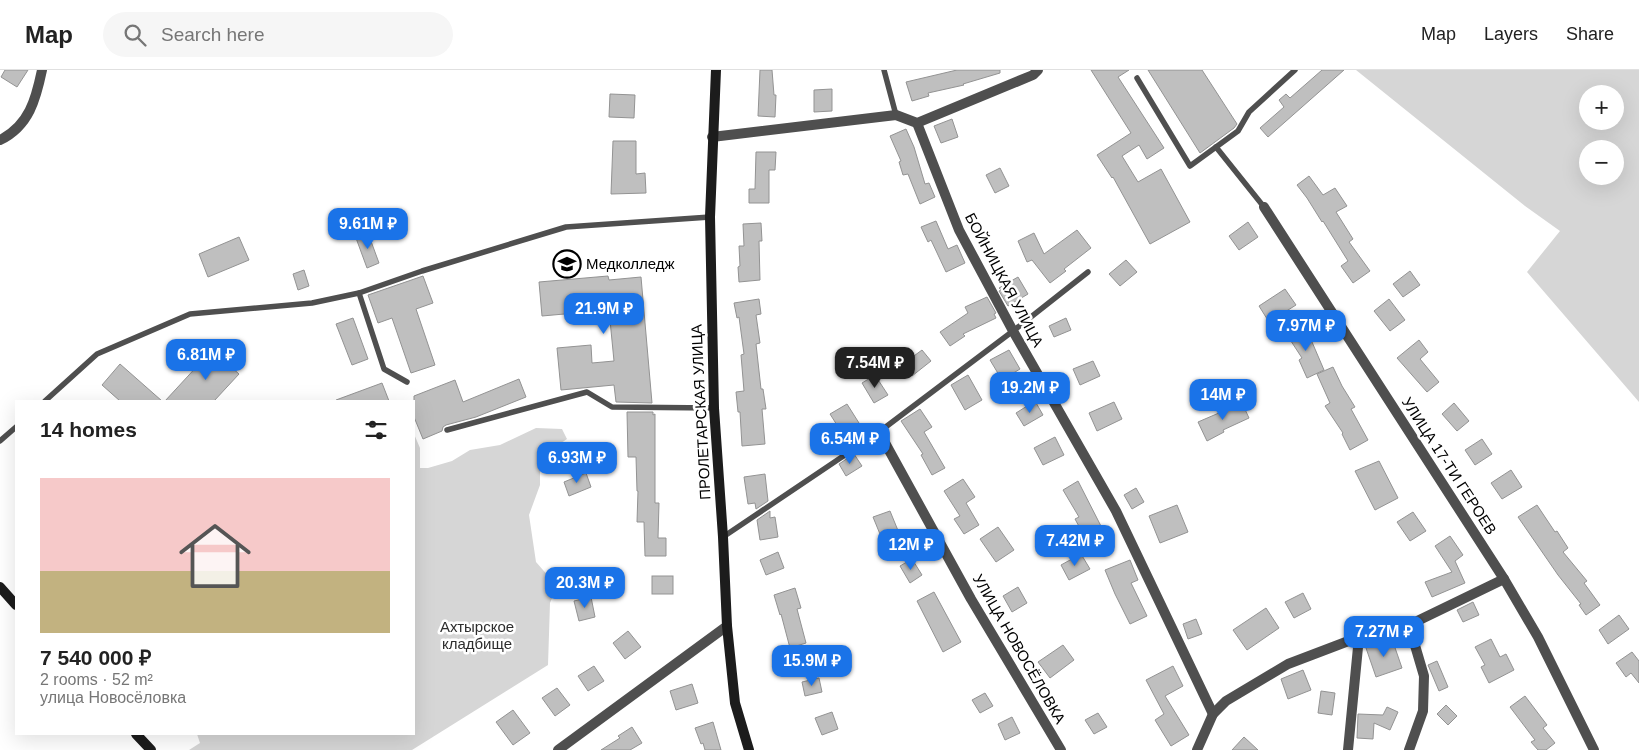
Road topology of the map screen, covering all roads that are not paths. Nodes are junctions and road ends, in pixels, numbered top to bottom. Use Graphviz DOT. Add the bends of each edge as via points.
graph roads {
  1 [pos="42,70"];
  2 [pos="716,70"];
  3 [pos="884,70"];
  4 [pos="1038,70"];
  5 [pos="1295,70"];
  6 [pos="1137,78"];
  7 [pos="896,114"];
  8 [pos="917,123"];
  9 [pos="712,137"];
  10 [pos="0,140"];
  11 [pos="1216,147"];
  12 [pos="1264,207"];
  13 [pos="710,217"];
  14 [pos="1088,272"];
  15 [pos="359,293"];
  16 [pos="1013,331"];
  17 [pos="407,382"];
  18 [pos="46,400"];
  19 [pos="714,408"];
  20 [pos="15,428"];
  21 [pos="447,430"];
  22 [pos="878,432"];
  23 [pos="0,441"];
  24 [pos="723,537"];
  25 [pos="1504,579"];
  26 [pos="0,587"];
  27 [pos="15,603"];
  28 [pos="1409,625"];
  29 [pos="727,626"];
  30 [pos="1358,637"];
  31 [pos="1213,714"];
  32 [pos="137,735"];
  33 [pos="151,750"];
  34 [pos="558,750"];
  35 [pos="749,750"];
  36 [pos="1061,750"];
  37 [pos="1196,750"];
  38 [pos="1348,750"];
  39 [pos="1409,750"];
  40 [pos="1594,750"];
  1 -- 10 [label="street" via="26,119"];
  2 -- 9 [label="main road, ПРОЛЕТАРСКАЯ УЛИЦА"];
  3 -- 7 [label="lane"];
  4 -- 8 [label="street" via="1033,75"];
  5 -- 11 [label="lane" via="1249,112 1238,132"];
  6 -- 11 [label="lane" via="1190,166"];
  7 -- 8 [label="street"];
  7 -- 9 [label="street"];
  8 -- 16 [label="street, БОЙНИЦКАЯ УЛИЦА" via="959,230"];
  9 -- 13 [label="main road, ПРОЛЕТАРСКАЯ УЛИЦА"];
  11 -- 12 [label="lane"];
  12 -- 25 [label="street, УЛИЦА 17-ТИ ГЕРОЕВ"];
  13 -- 15 [label="lane" via="566,227"];
  13 -- 19 [label="main road, ПРОЛЕТАРСКАЯ УЛИЦА"];
  14 -- 16 [label="lane"];
  15 -- 17 [label="lane" via="384,369"];
  15 -- 18 [label="lane" via="312,304 190,314 97,354"];
  16 -- 22 [label="lane"];
  16 -- 31 [label="street, БОЙНИЦКАЯ УЛИЦА" via="1116,511"];
  19 -- 21 [label="lane" via="612,407 587,392"];
  19 -- 24 [label="main road, ПРОЛЕТАРСКАЯ УЛИЦА"];
  20 -- 23 [label="lane"];
  22 -- 24 [label="lane"];
  22 -- 36 [label="street, УЛИЦА НОВОСЁЛОВКА" via="971,599"];
  24 -- 29 [label="main road, ПРОЛЕТАРСКАЯ УЛИЦА"];
  25 -- 28 [label="street"];
  25 -- 40 [label="street, УЛИЦА 17-ТИ ГЕРОЕВ" via="1538,637"];
  26 -- 27 [label="main road"];
  28 -- 30 [label="street"];
  28 -- 39 [label="street" via="1424,676 1423,711"];
  29 -- 34 [label="street"];
  29 -- 35 [label="main road, ПРОЛЕТАРСКАЯ УЛИЦА" via="735,703"];
  30 -- 31 [label="street" via="1288,664 1226,701"];
  30 -- 38 [label="street"];
  31 -- 37 [label="street"];
  32 -- 33 [label="main road"];
}
